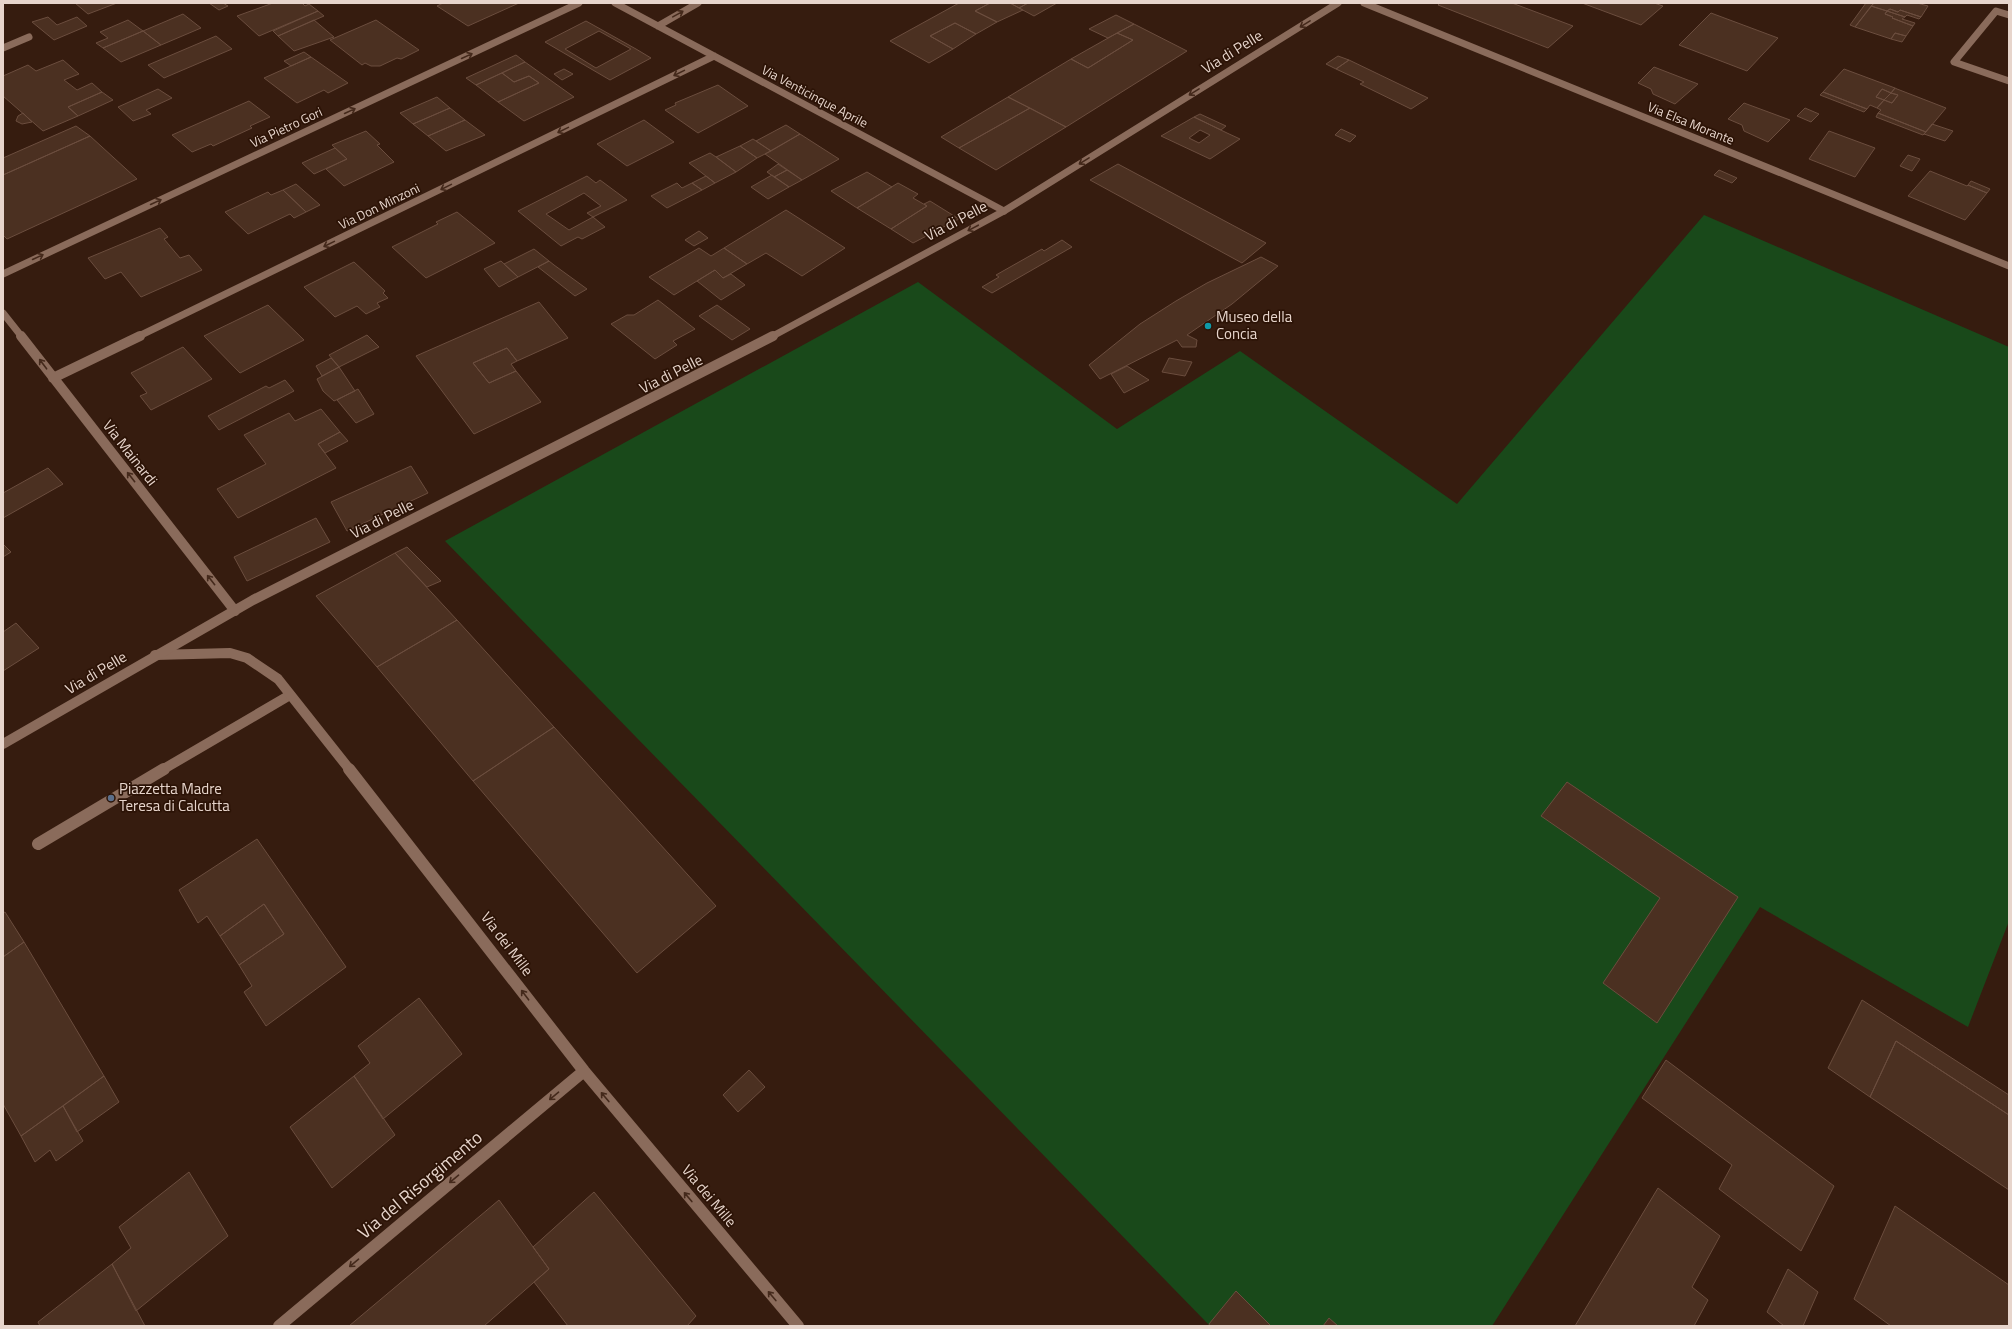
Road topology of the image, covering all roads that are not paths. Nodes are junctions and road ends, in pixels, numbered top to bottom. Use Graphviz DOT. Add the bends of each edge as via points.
graph roads {
  1 [pos="579,3"];
  2 [pos="615,3"];
  3 [pos="698,3"];
  4 [pos="1338,3"];
  5 [pos="1364,3"];
  6 [pos="2009,15"];
  7 [pos="658,26"];
  8 [pos="29,37"];
  9 [pos="3,48"];
  10 [pos="714,56"];
  11 [pos="2009,81"];
  12 [pos="1004,211"];
  13 [pos="2009,266"];
  14 [pos="3,274"];
  15 [pos="3,313"];
  16 [pos="7,325"];
  17 [pos="53,378"];
  18 [pos="235,611"];
  19 [pos="155,655"];
  20 [pos="290,695"];
  21 [pos="3,744"];
  22 [pos="38,844"];
  23 [pos="584,1071"];
  24 [pos="279,1326"];
  25 [pos="798,1326"];
  14 -- 1 [label="street, Via Pietro Gori, one-way"];
  2 -- 7 [label="street, Via Venticinque Aprile"];
  7 -- 3 [label="street, one-way"];
  4 -- 12 [label="street, Via di Pelle, one-way"];
  5 -- 13 [label="street, Via Elsa Morante"];
  6 -- 11 [label="street" via="1996,11 1954,62"];
  7 -- 10 [label="street, Via Venticinque Aprile"];
  8 -- 9 [label="street"];
  10 -- 12 [label="street, Via Venticinque Aprile"];
  10 -- 17 [label="street, Via Don Minzoni, one-way"];
  12 -- 18 [label="street, Via di Pelle, one-way" via="724,362"];
  15 -- 16 [label="street, Via Mainardi"];
  17 -- 16 [label="street, Via Mainardi, one-way"];
  18 -- 17 [label="street, Via Mainardi, one-way"];
  18 -- 19 [label="street, Via di Pelle"];
  19 -- 20 [label="street, Via dei Mille" via="230,653 247,658 278,679"];
  19 -- 21 [label="street, Via di Pelle"];
  20 -- 22 [label="street"];
  23 -- 20 [label="street, Via dei Mille, one-way"];
  23 -- 24 [label="street, Via del Risorgimento, one-way"];
  25 -- 23 [label="street, Via dei Mille, one-way"];
}
